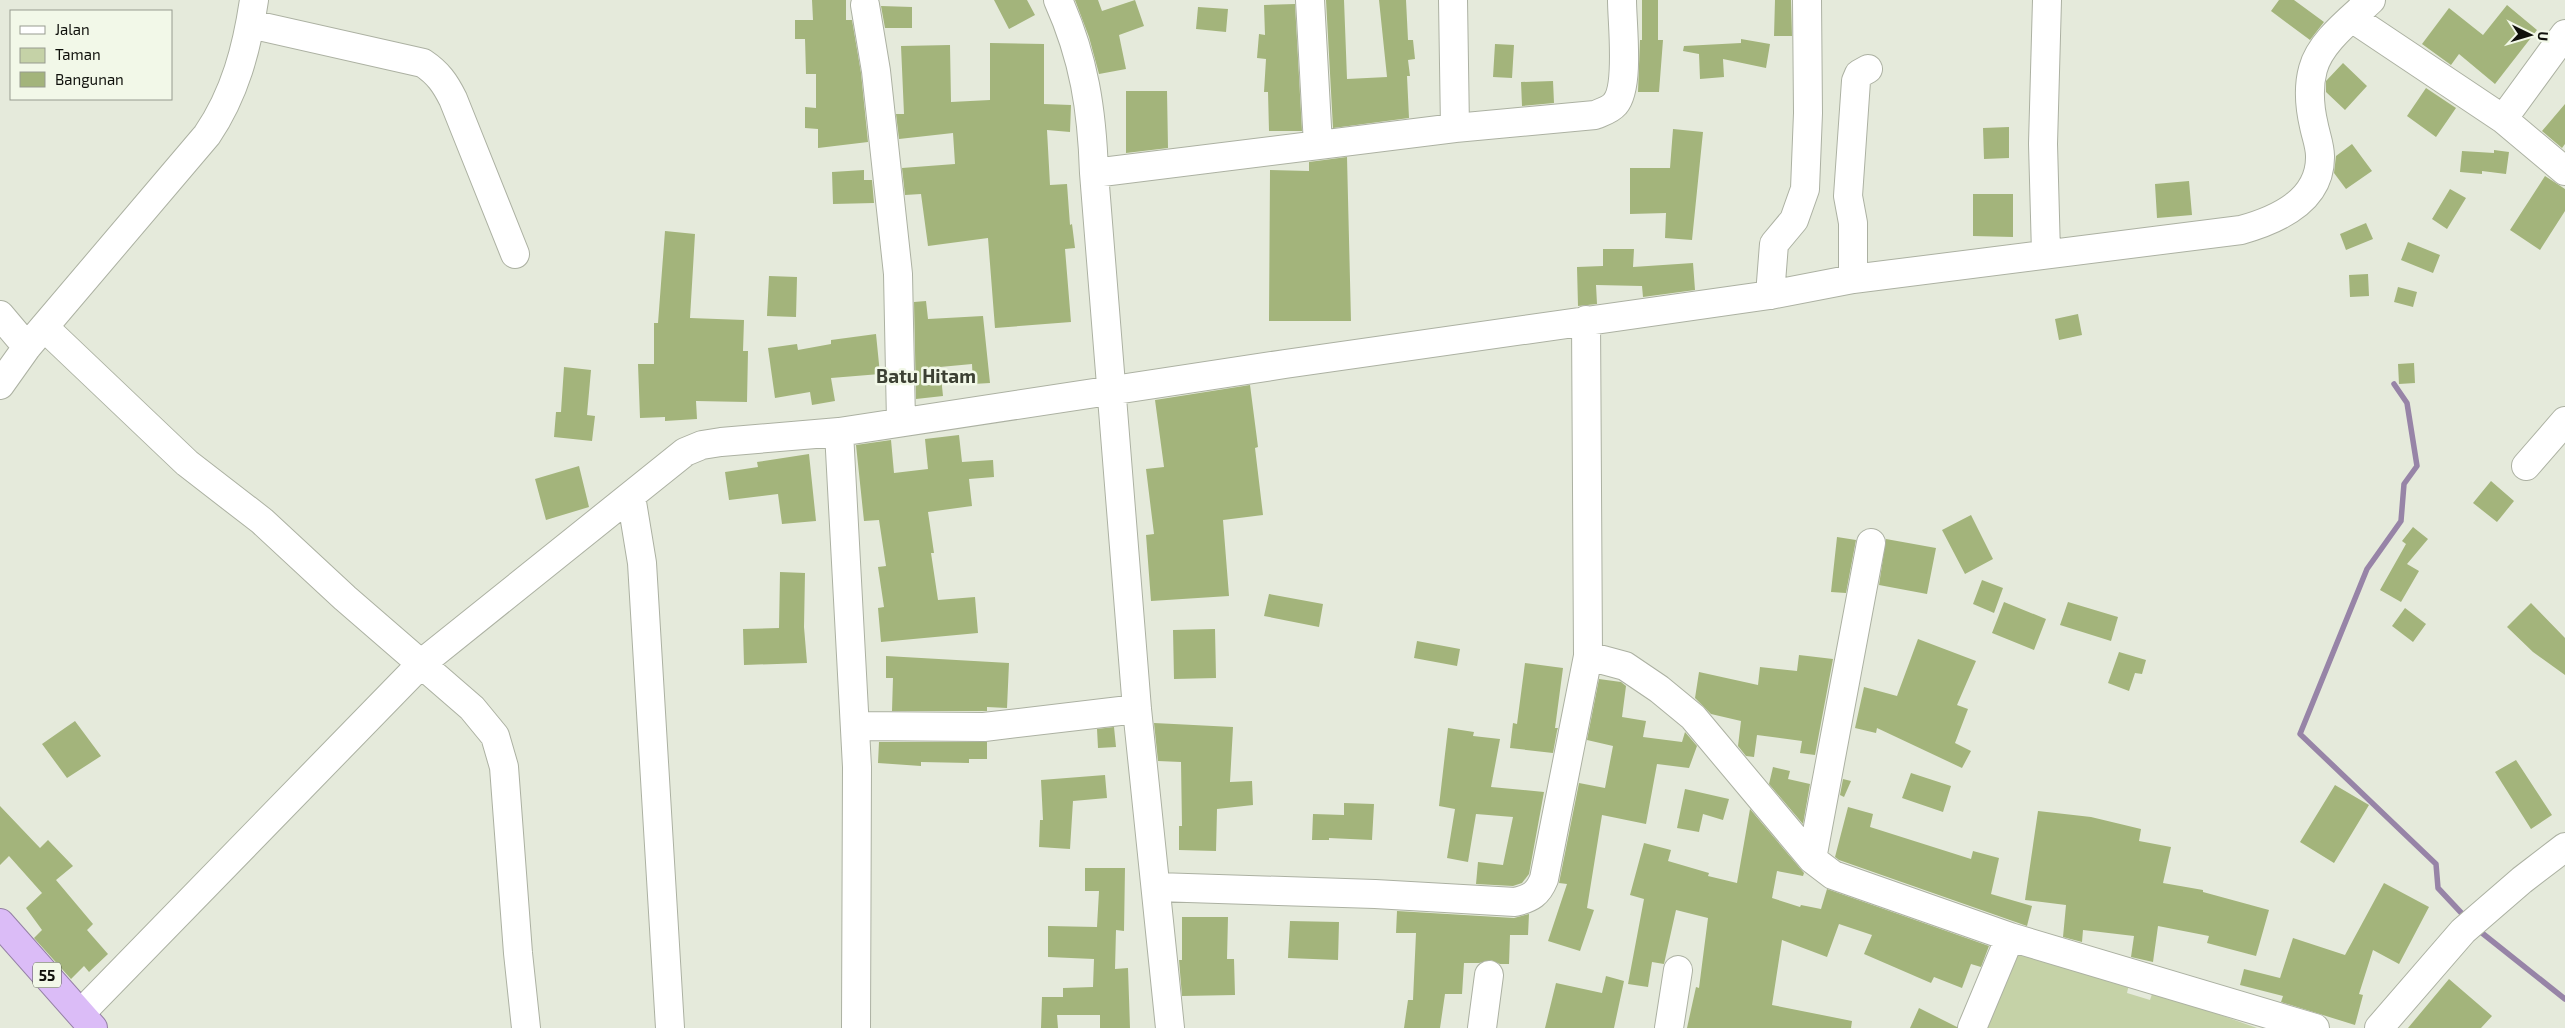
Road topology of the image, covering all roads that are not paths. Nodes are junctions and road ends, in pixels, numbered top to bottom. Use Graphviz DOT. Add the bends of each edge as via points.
graph roads {
  1 [pos="1058,0"];
  2 [pos="1310,0"];
  3 [pos="1453,0"];
  4 [pos="1622,0"];
  5 [pos="1807,0"];
  6 [pos="2047,0"];
  7 [pos="2371,0"];
  8 [pos="865,5"];
  9 [pos="252,12"];
  10 [pos="2352,18"];
  11 [pos="2565,34"];
  12 [pos="1868,69"];
  13 [pos="2503,119"];
  14 [pos="1455,128"];
  15 [pos="1318,145"];
  16 [pos="2565,171"];
  17 [pos="1094,173"];
  18 [pos="2046,253"];
  19 [pos="515,254"];
  20 [pos="1852,279"];
  21 [pos="1770,295"];
  22 [pos="0,315"];
  23 [pos="1586,320"];
  24 [pos="36,337"];
  25 [pos="0,384"];
  26 [pos="1113,390"];
  27 [pos="2565,421"];
  28 [pos="901,422"];
  29 [pos="839,432"];
  30 [pos="2526,466"];
  31 [pos="631,496"];
  32 [pos="1871,543"];
  33 [pos="1588,656"];
  34 [pos="422,663"];
  35 [pos="1137,709"];
  36 [pos="856,726"];
  37 [pos="2565,847"];
  38 [pos="1812,859"];
  39 [pos="1157,887"];
  40 [pos="0,923"];
  41 [pos="2010,937"];
  42 [pos="1678,970"];
  43 [pos="1490,975"];
  44 [pos="87,1021"];
  45 [pos="526,1028"];
  46 [pos="670,1028"];
  47 [pos="856,1028"];
  48 [pos="1170,1028"];
  49 [pos="1482,1028"];
  50 [pos="1669,1028"];
  51 [pos="1972,1028"];
  52 [pos="2315,1028"];
  53 [pos="2379,1028"];
  1 -- 17 [label="street" via="1083,67 1093,122"];
  2 -- 15 [label="street"];
  3 -- 14 [label="street"];
  4 -- 14 [label="street" via="1623,76 1616,103 1606,111"];
  5 -- 21 [label="street" via="1805,189 1794,220 1774,244"];
  6 -- 18 [label="street" via="2043,144"];
  7 -- 10 [label="street"];
  8 -- 28 [label="street" via="876,71 898,274"];
  9 -- 19 [label="street" via="423,63 435,72 445,82 460,116"];
  9 -- 24 [label="street" via="235,82 223,111 207,135"];
  10 -- 13 [label="street"];
  10 -- 18 [label="street" via="2328,43 2313,70 2312,109 2320,156 2318,170 2302,200 2286,214 2240,230"];
  11 -- 13 [label="street"];
  12 -- 20 [label="street" via="1858,74 1856,80 1848,177 1854,238"];
  13 -- 16 [label="street"];
  14 -- 15 [label="street"];
  15 -- 17 [label="street"];
  17 -- 26 [label="street"];
  18 -- 20 [label="street"];
  20 -- 21 [label="street"];
  21 -- 23 [label="street"];
  22 -- 24 [label="street"];
  23 -- 26 [label="street"];
  23 -- 33 [label="street"];
  24 -- 25 [label="street"];
  24 -- 34 [label="street" via="262,521 344,598"];
  26 -- 28 [label="street"];
  26 -- 35 [label="street"];
  27 -- 30 [label="street"];
  28 -- 29 [label="street"];
  29 -- 31 [label="street" via="702,445 670,462"];
  29 -- 36 [label="street"];
  31 -- 34 [label="street"];
  31 -- 46 [label="street" via="642,563"];
  32 -- 38 [label="street"];
  33 -- 38 [label="street" via="1625,666 1693,717"];
  33 -- 39 [label="street" via="1544,879 1539,891 1528,899 1515,902"];
  34 -- 44 [label="street"];
  34 -- 45 [label="street" via="489,725 500,748"];
  35 -- 36 [label="street" via="984,727"];
  35 -- 39 [label="street"];
  36 -- 47 [label="street"];
  37 -- 53 [label="street" via="2472,924"];
  38 -- 41 [label="street" via="1849,881"];
  39 -- 48 [label="street"];
  40 -- 44 [label="highway, 55"];
  41 -- 51 [label="street"];
  41 -- 52 [label="street"];
  42 -- 50 [label="street"];
  43 -- 49 [label="street"];
}
